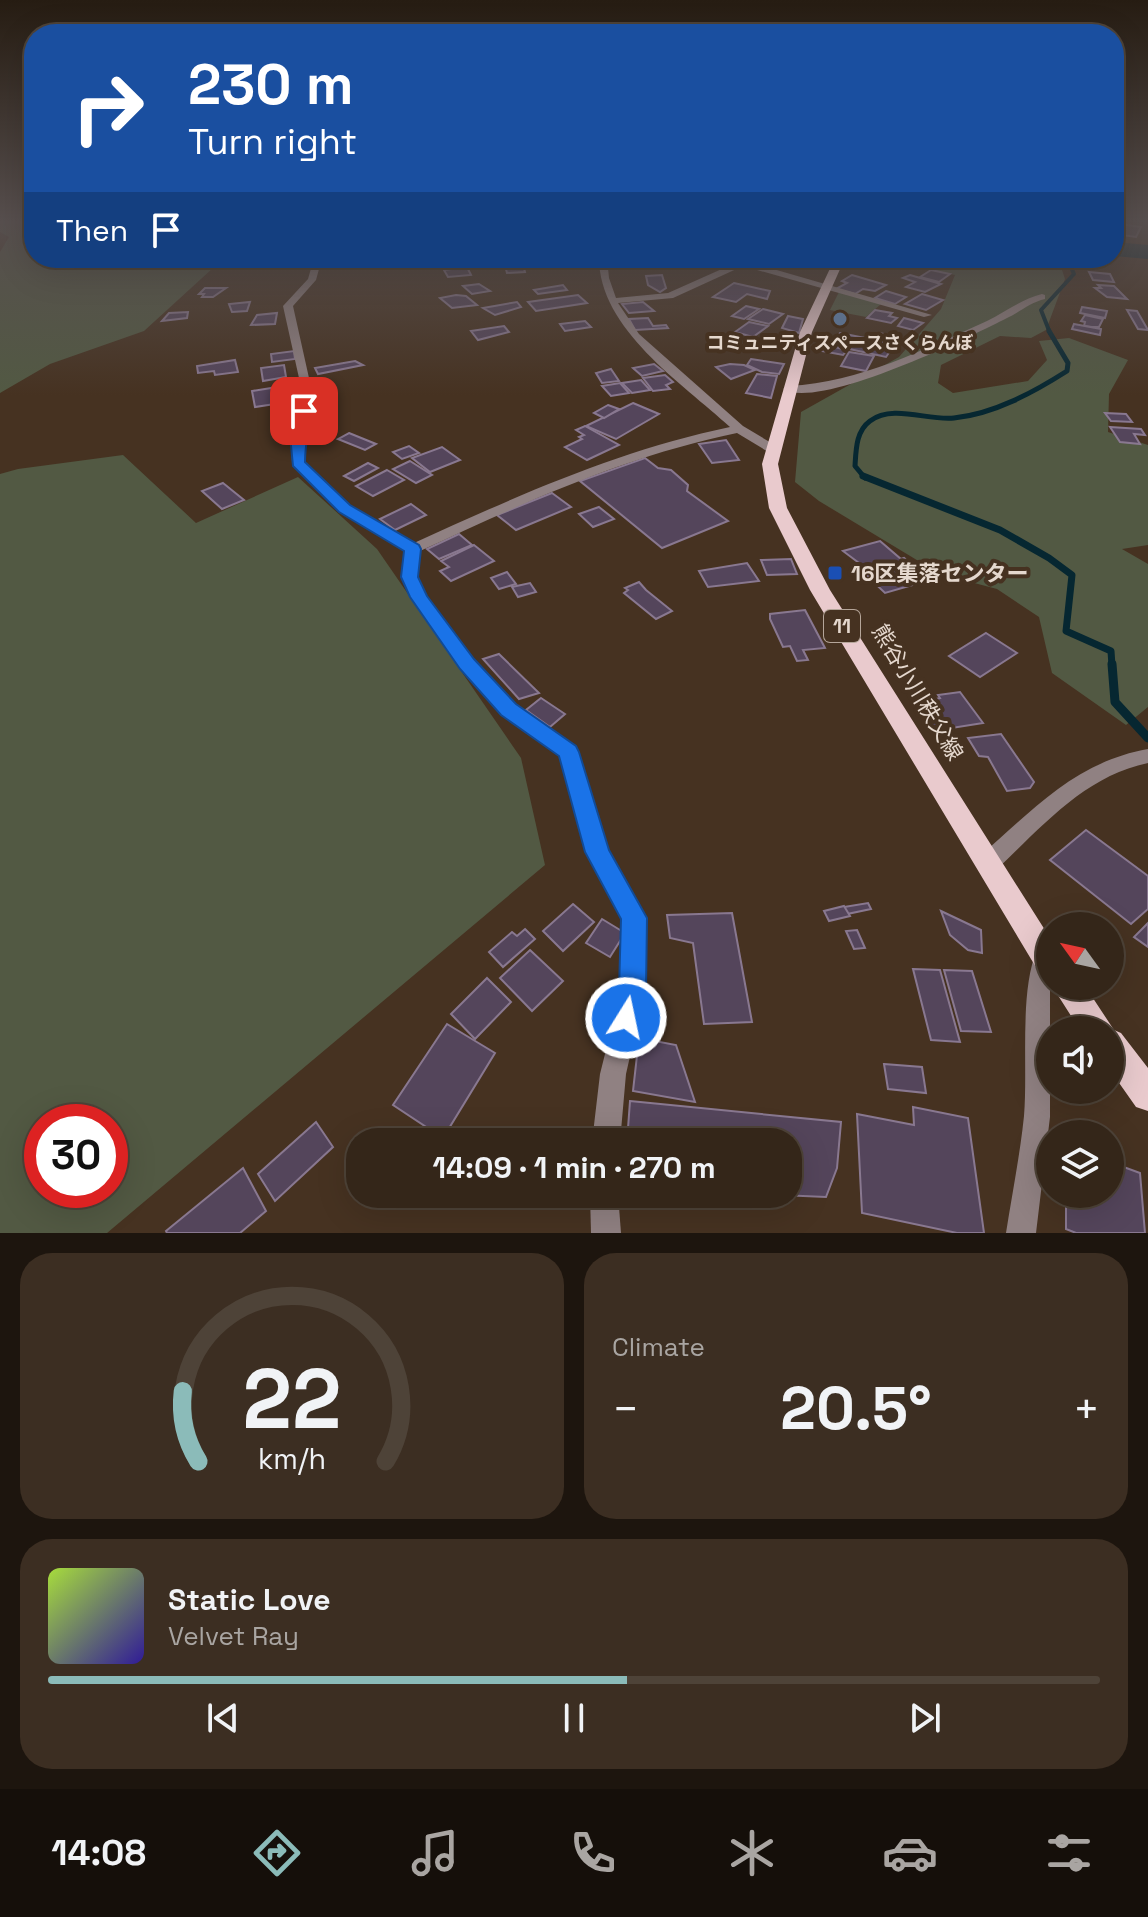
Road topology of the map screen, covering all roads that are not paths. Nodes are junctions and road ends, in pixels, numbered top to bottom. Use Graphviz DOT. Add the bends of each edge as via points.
graph roads {
  1 [pos="312,280"];
  2 [pos="606,280"];
  3 [pos="706,280"];
  4 [pos="799,280"];
  5 [pos="829,280"];
  6 [pos="825,287"];
  7 [pos="1042,297"];
  8 [pos="613,301"];
  9 [pos="927,315"];
  10 [pos="789,389"];
  11 [pos="739,429"];
  12 [pos="774,450"];
  13 [pos="413,549"];
  14 [pos="1143,761"];
  15 [pos="987,864"];
  16 [pos="1036,942"];
  17 [pos="1040,1000"];
  18 [pos="1124,1063"];
  19 [pos="1148,1095"];
  20 [pos="607,1128"];
  21 [pos="605,1208"];
  22 [pos="606,1233"];
  23 [pos="1021,1233"];
  1 -- 13 [label="street" via="288,306 304,378 298,463 344,508"];
  2 -- 8 [label="street"];
  3 -- 8 [label="street" via="670,296"];
  4 -- 6 [label="street"];
  5 -- 6 [label="main road, 熊谷小川秩父線 / 11"];
  6 -- 9 [label="street"];
  6 -- 10 [label="main road, 熊谷小川秩父線 / 11"];
  7 -- 10 [label="street" via="920,355 860,377 818,389"];
  8 -- 11 [label="street" via="646,349"];
  10 -- 12 [label="main road, 熊谷小川秩父線 / 11"];
  11 -- 12 [label="street"];
  11 -- 13 [label="street" via="651,448"];
  12 -- 15 [label="main road, 熊谷小川秩父線 / 11" via="772,482 792,536"];
  13 -- 20 [label="street" via="409,577 467,664 508,709 568,752 597,852 634,918 633,990 613,1074"];
  14 -- 15 [label="street" via="1101,768"];
  15 -- 16 [label="main road, 熊谷小川秩父線 / 11"];
  17 -- 23 [label="street" via="1037,1117"];
  18 -- 19 [label="main road"];
  21 -- 22 [label="street"];
}
